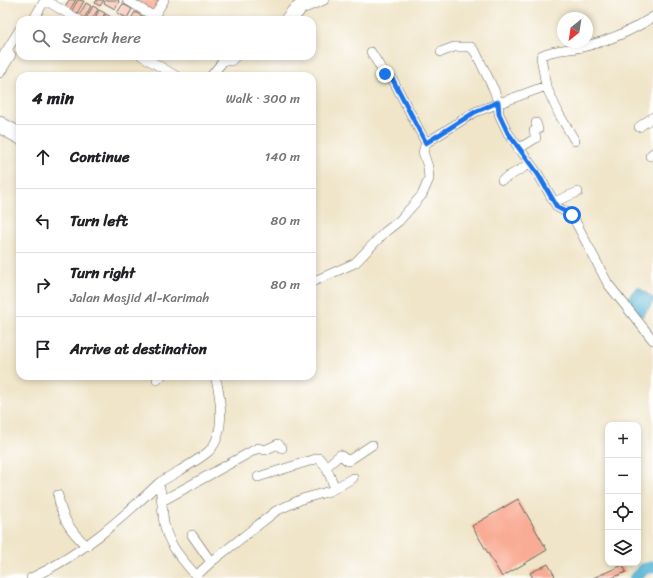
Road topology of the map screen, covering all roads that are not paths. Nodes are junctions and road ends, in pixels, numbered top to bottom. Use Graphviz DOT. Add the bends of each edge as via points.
graph roads {
  1 [pos="38,0"];
  2 [pos="45,0"];
  3 [pos="127,0"];
  4 [pos="164,0"];
  5 [pos="305,0"];
  6 [pos="324,0"];
  7 [pos="28,16"];
  8 [pos="35,16"];
  9 [pos="72,16"];
  10 [pos="149,16"];
  11 [pos="153,16"];
  12 [pos="287,16"];
  13 [pos="296,16"];
  14 [pos="653,17"];
  15 [pos="16,35"];
  16 [pos="16,47"];
  17 [pos="371,52"];
  18 [pos="441,52"];
  19 [pos="149,60"];
  20 [pos="222,60"];
  21 [pos="0,61"];
  22 [pos="169,72"];
  23 [pos="214,72"];
  24 [pos="0,73"];
  25 [pos="546,86"];
  26 [pos="498,102"];
  27 [pos="653,117"];
  28 [pos="0,121"];
  29 [pos="536,123"];
  30 [pos="639,127"];
  31 [pos="0,129"];
  32 [pos="16,130"];
  33 [pos="16,138"];
  34 [pos="575,141"];
  35 [pos="426,143"];
  36 [pos="518,149"];
  37 [pos="530,164"];
  38 [pos="502,180"];
  39 [pos="578,192"];
  40 [pos="554,202"];
  41 [pos="316,280"];
  42 [pos="653,340"];
  43 [pos="215,380"];
  44 [pos="372,445"];
  45 [pos="282,448"];
  46 [pos="326,467"];
  47 [pos="258,477"];
  48 [pos="353,478"];
  49 [pos="160,484"];
  50 [pos="335,488"];
  51 [pos="58,495"];
  52 [pos="162,499"];
  53 [pos="192,535"];
  54 [pos="87,546"];
  55 [pos="211,562"];
  56 [pos="197,577"];
  57 [pos="31,578"];
  1 -- 7 [label="street"];
  2 -- 8 [label="street"];
  2 -- 9 [label="street"];
  3 -- 10 [label="street"];
  4 -- 11 [label="street"];
  5 -- 12 [label="street"];
  6 -- 13 [label="street" via="302,9"];
  14 -- 25 [label="street" via="622,36 542,55"];
  15 -- 21 [label="street"];
  16 -- 24 [label="street"];
  17 -- 35 [label="street" via="382,70 393,80"];
  18 -- 26 [label="street" via="454,47 471,47"];
  19 -- 22 [label="street"];
  20 -- 23 [label="street"];
  25 -- 26 [label="street"];
  25 -- 34 [label="street" via="561,119"];
  26 -- 35 [label="street" via="475,112"];
  26 -- 36 [label="street" via="500,125"];
  27 -- 30 [label="street"];
  28 -- 32 [label="street"];
  29 -- 36 [label="street" via="536,138"];
  31 -- 33 [label="street"];
  35 -- 41 [label="street" via="423,152 429,179 422,196 355,263"];
  36 -- 37 [label="street"];
  37 -- 38 [label="street"];
  37 -- 40 [label="street"];
  39 -- 40 [label="street"];
  40 -- 42 [label="street" via="557,207 572,215 608,284"];
  43 -- 49 [label="street" via="220,417 216,440 204,455"];
  44 -- 46 [label="street" via="348,461 340,455"];
  45 -- 52 [label="street" via="278,444 266,450 258,448"];
  46 -- 47 [label="street" via="317,457"];
  46 -- 50 [label="street"];
  48 -- 50 [label="street"];
  49 -- 52 [label="street"];
  49 -- 54 [label="street"];
  50 -- 55 [label="street" via="285,506"];
  51 -- 54 [label="street" via="60,510 71,530"];
  52 -- 56 [label="street" via="168,537 178,555"];
  53 -- 55 [label="street"];
  54 -- 57 [label="street" via="57,566"];
  55 -- 56 [label="street"];
}
